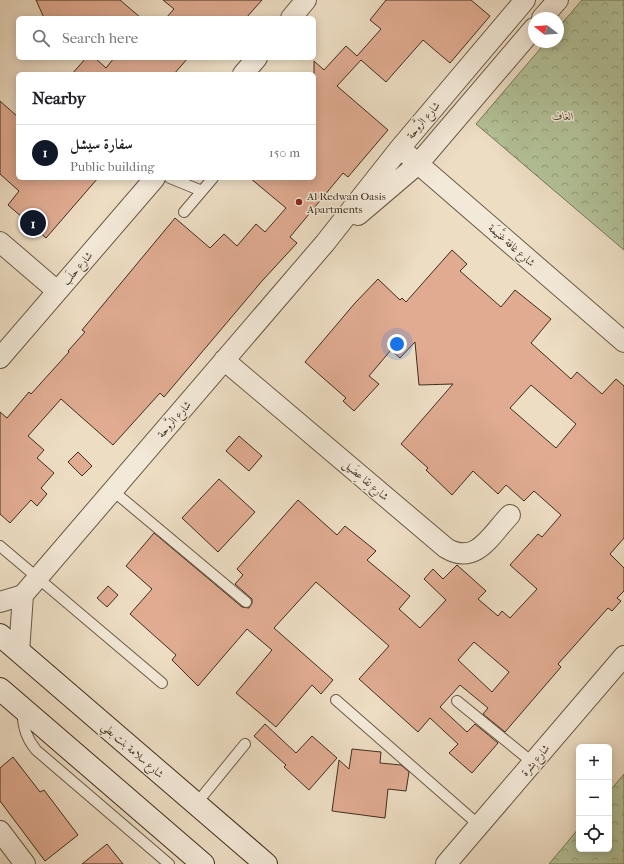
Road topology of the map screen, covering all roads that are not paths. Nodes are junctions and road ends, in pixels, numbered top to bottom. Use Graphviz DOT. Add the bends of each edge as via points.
graph roads {
  1 [pos="306,0"];
  2 [pos="525,0"];
  3 [pos="558,0"];
  4 [pos="547,12"];
  5 [pos="293,16"];
  6 [pos="528,35"];
  7 [pos="255,60"];
  8 [pos="245,72"];
  9 [pos="400,148"];
  10 [pos="418,164"];
  11 [pos="153,180"];
  12 [pos="175,180"];
  13 [pos="211,180"];
  14 [pos="202,191"];
  15 [pos="184,212"];
  16 [pos="0,242"];
  17 [pos="325,243"];
  18 [pos="57,291"];
  19 [pos="624,342"];
  20 [pos="0,358"];
  21 [pos="224,360"];
  22 [pos="112,490"];
  23 [pos="510,515"];
  24 [pos="0,546"];
  25 [pos="37,578"];
  26 [pos="23,595"];
  27 [pos="0,602"];
  28 [pos="246,602"];
  29 [pos="0,635"];
  30 [pos="19,652"];
  31 [pos="624,656"];
  32 [pos="162,683"];
  33 [pos="0,689"];
  34 [pos="336,700"];
  35 [pos="457,700"];
  36 [pos="23,709"];
  37 [pos="245,744"];
  38 [pos="532,762"];
  39 [pos="196,804"];
  40 [pos="480,826"];
  41 [pos="0,831"];
  42 [pos="25,864"];
  43 [pos="170,864"];
  44 [pos="203,864"];
  45 [pos="266,864"];
  46 [pos="446,864"];
  1 -- 5 [label="street"];
  2 -- 9 [label="street, شارع الرَّوحة"];
  3 -- 4 [label="street"];
  6 -- 10 [label="street, شارع الرَّوحة"];
  7 -- 8 [label="street"];
  9 -- 10 [label="street, شارع غافة غنَّيمَة"];
  9 -- 17 [label="street, شارع الرَّوحة"];
  10 -- 17 [label="street, شارع الرَّوحة"];
  10 -- 19 [label="street, شارع غافة غنَّيمَة"];
  11 -- 18 [label="street, شارع حلَب"];
  12 -- 14 [label="lane"];
  13 -- 14 [label="lane"];
  14 -- 15 [label="lane"];
  16 -- 18 [label="street"];
  17 -- 21 [label="street, شارع الرَّوحة"];
  18 -- 20 [label="street, شارع حلَب"];
  21 -- 22 [label="street, شارع الرَّوحة"];
  21 -- 23 [label="street, شارع نِقا عِضَيل" via="455,553 462,555 476,551"];
  22 -- 25 [label="street, شارع الرَّوحة"];
  22 -- 28 [label="lane"];
  24 -- 25 [label="lane"];
  25 -- 26 [label="street, شارع الرَّوحة"];
  25 -- 32 [label="lane"];
  26 -- 27 [label="street"];
  26 -- 30 [label="street"];
  29 -- 30 [label="main road, شارع سلامة بنت بطي"];
  30 -- 39 [label="main road, شارع سلامة بنت بطي"];
  31 -- 38 [label="street, شارع بِشرة"];
  33 -- 36 [label="main road"];
  34 -- 40 [label="lane"];
  35 -- 38 [label="lane"];
  36 -- 43 [label="lane" via="24,728 36,750"];
  36 -- 44 [label="main road"];
  37 -- 39 [label="lane"];
  38 -- 40 [label="street, شارع بِشرة"];
  39 -- 45 [label="main road, شارع سلامة بنت بطي"];
  40 -- 46 [label="street, شارع بِشرة"];
  41 -- 42 [label="street"];
}
